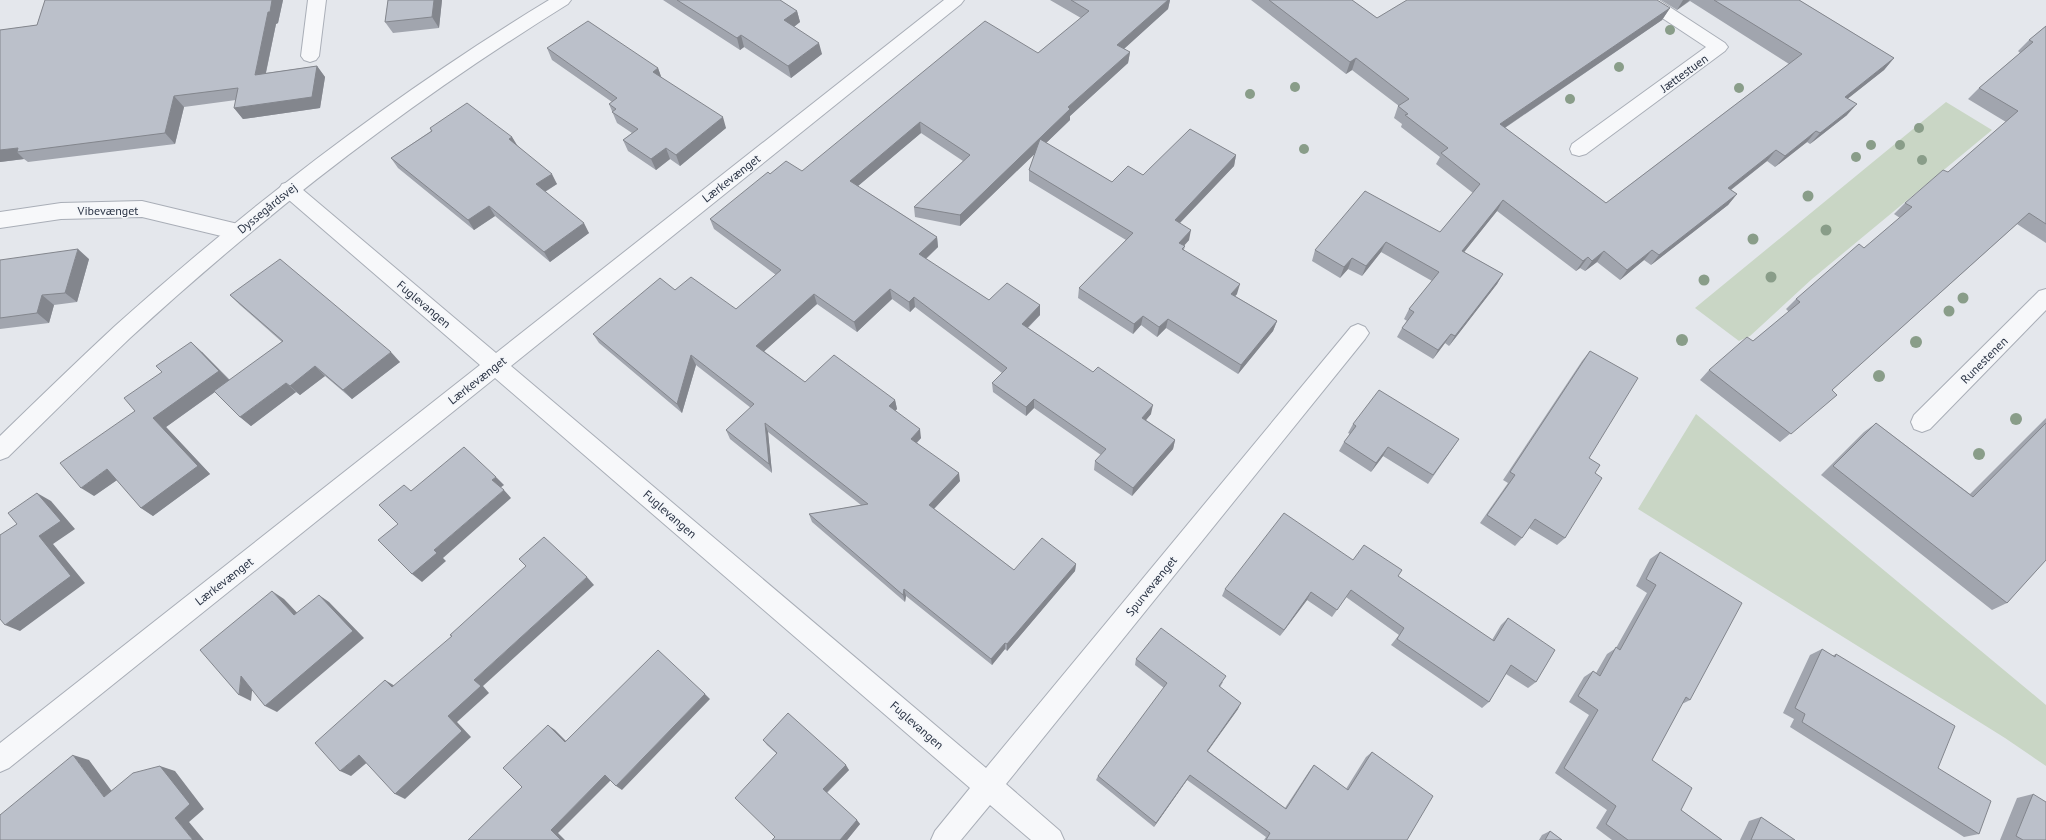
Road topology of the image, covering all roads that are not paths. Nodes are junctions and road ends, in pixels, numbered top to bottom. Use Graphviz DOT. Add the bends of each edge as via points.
graph roads {
  1 [pos="318,0"];
  2 [pos="562,0"];
  3 [pos="955,0"];
  4 [pos="1647,0"];
  5 [pos="310,56"];
  6 [pos="1579,149"];
  7 [pos="290,189"];
  8 [pos="0,220"];
  9 [pos="238,232"];
  10 [pos="2046,298"];
  11 [pos="1358,332"];
  12 [pos="496,365"];
  13 [pos="1922,422"];
  14 [pos="0,450"];
  15 [pos="0,759"];
  16 [pos="988,786"];
  17 [pos="944,840"];
  18 [pos="1051,840"];
  1 -- 5 [label="street"];
  2 -- 7 [label="street, Dyssegårdsvej" via="419,94"];
  3 -- 12 [label="street, Lærkevænget"];
  4 -- 6 [label="street, Jættestuen" via="1719,47"];
  7 -- 9 [label="street, Dyssegårdsvej"];
  7 -- 12 [label="street, Fuglevangen"];
  8 -- 9 [label="street, Vibevænget" via="61,211 142,209"];
  9 -- 14 [label="street, Dyssegårdsvej" via="140,316"];
  10 -- 13 [label="street, Runestenen"];
  11 -- 16 [label="street, Spurvevænget"];
  12 -- 15 [label="street, Lærkevænget"];
  12 -- 16 [label="street, Fuglevangen"];
  16 -- 17 [label="street, Spurvevænget"];
  16 -- 18 [label="street, Fuglevangen"];
}
